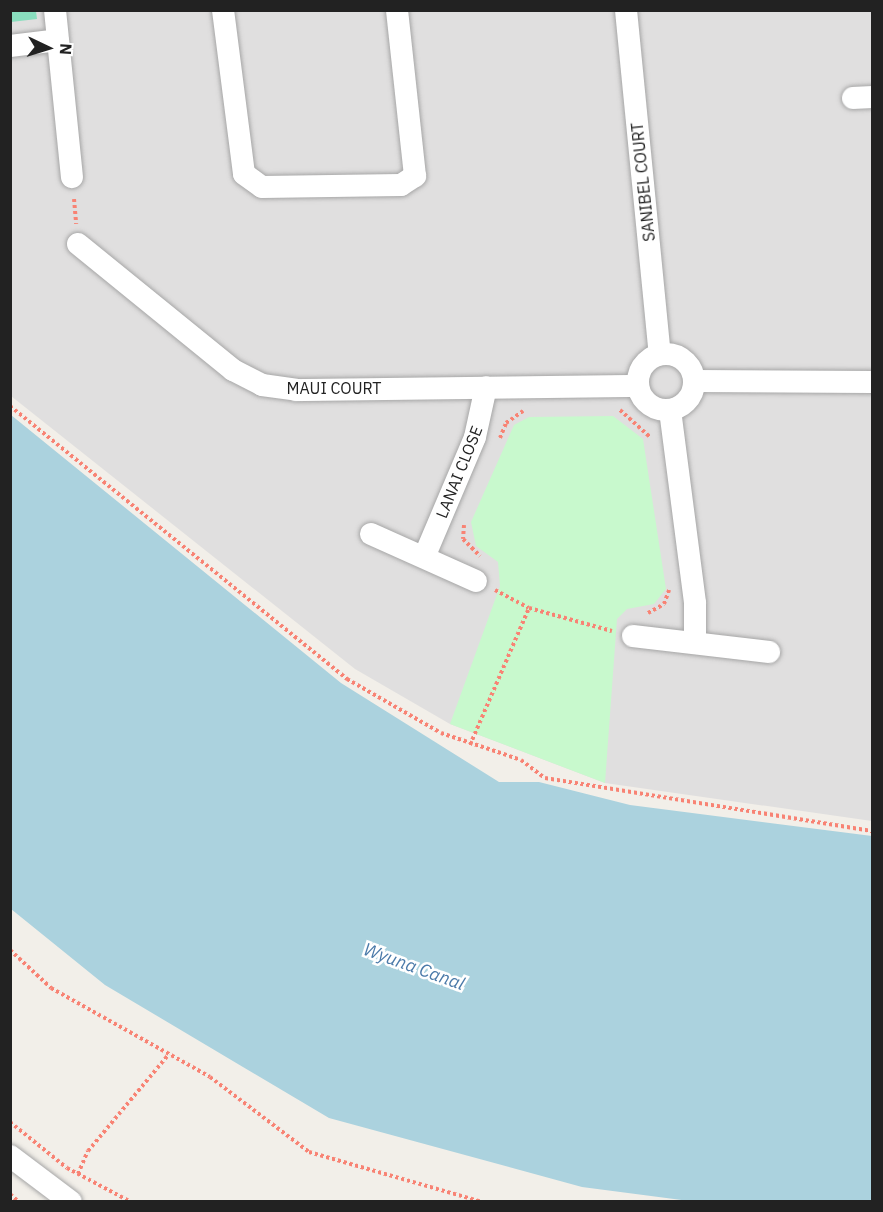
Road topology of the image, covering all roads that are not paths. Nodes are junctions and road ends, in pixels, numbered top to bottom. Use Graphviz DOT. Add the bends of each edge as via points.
graph roads {
  1 [pos="55,10"];
  2 [pos="223,10"];
  3 [pos="397,10"];
  4 [pos="626,10"];
  5 [pos="58,40"];
  6 [pos="10,46"];
  7 [pos="72,177"];
  8 [pos="78,244"];
  9 [pos="660,354"];
  10 [pos="695,381"];
  11 [pos="873,382"];
  12 [pos="638,386"];
  13 [pos="486,387"];
  14 [pos="670,410"];
  15 [pos="371,534"];
  16 [pos="425,555"];
  17 [pos="476,581"];
  18 [pos="633,636"];
  19 [pos="695,641"];
  20 [pos="769,652"];
  21 [pos="10,1156"];
  22 [pos="71,1202"];
  1 -- 5 [label="street"];
  2 -- 3 [label="street" via="244,174 262,187 401,185 415,176"];
  4 -- 9 [label="street, SANIBEL COURT"];
  5 -- 6 [label="street"];
  5 -- 7 [label="street"];
  8 -- 13 [label="street, MAUI COURT" via="233,370 262,385 296,390"];
  9 -- 10 [label="street" via="684,360"];
  9 -- 12 [label="street" via="646,363"];
  10 -- 11 [label="street"];
  10 -- 14 [label="street" via="690,397"];
  12 -- 13 [label="street, MAUI COURT"];
  12 -- 14 [label="street" via="646,401"];
  13 -- 16 [label="street, LANAI CLOSE" via="475,437"];
  14 -- 19 [label="street" via="695,603"];
  15 -- 16 [label="street"];
  16 -- 17 [label="street"];
  18 -- 19 [label="street"];
  19 -- 20 [label="street"];
  21 -- 22 [label="street"];
}
